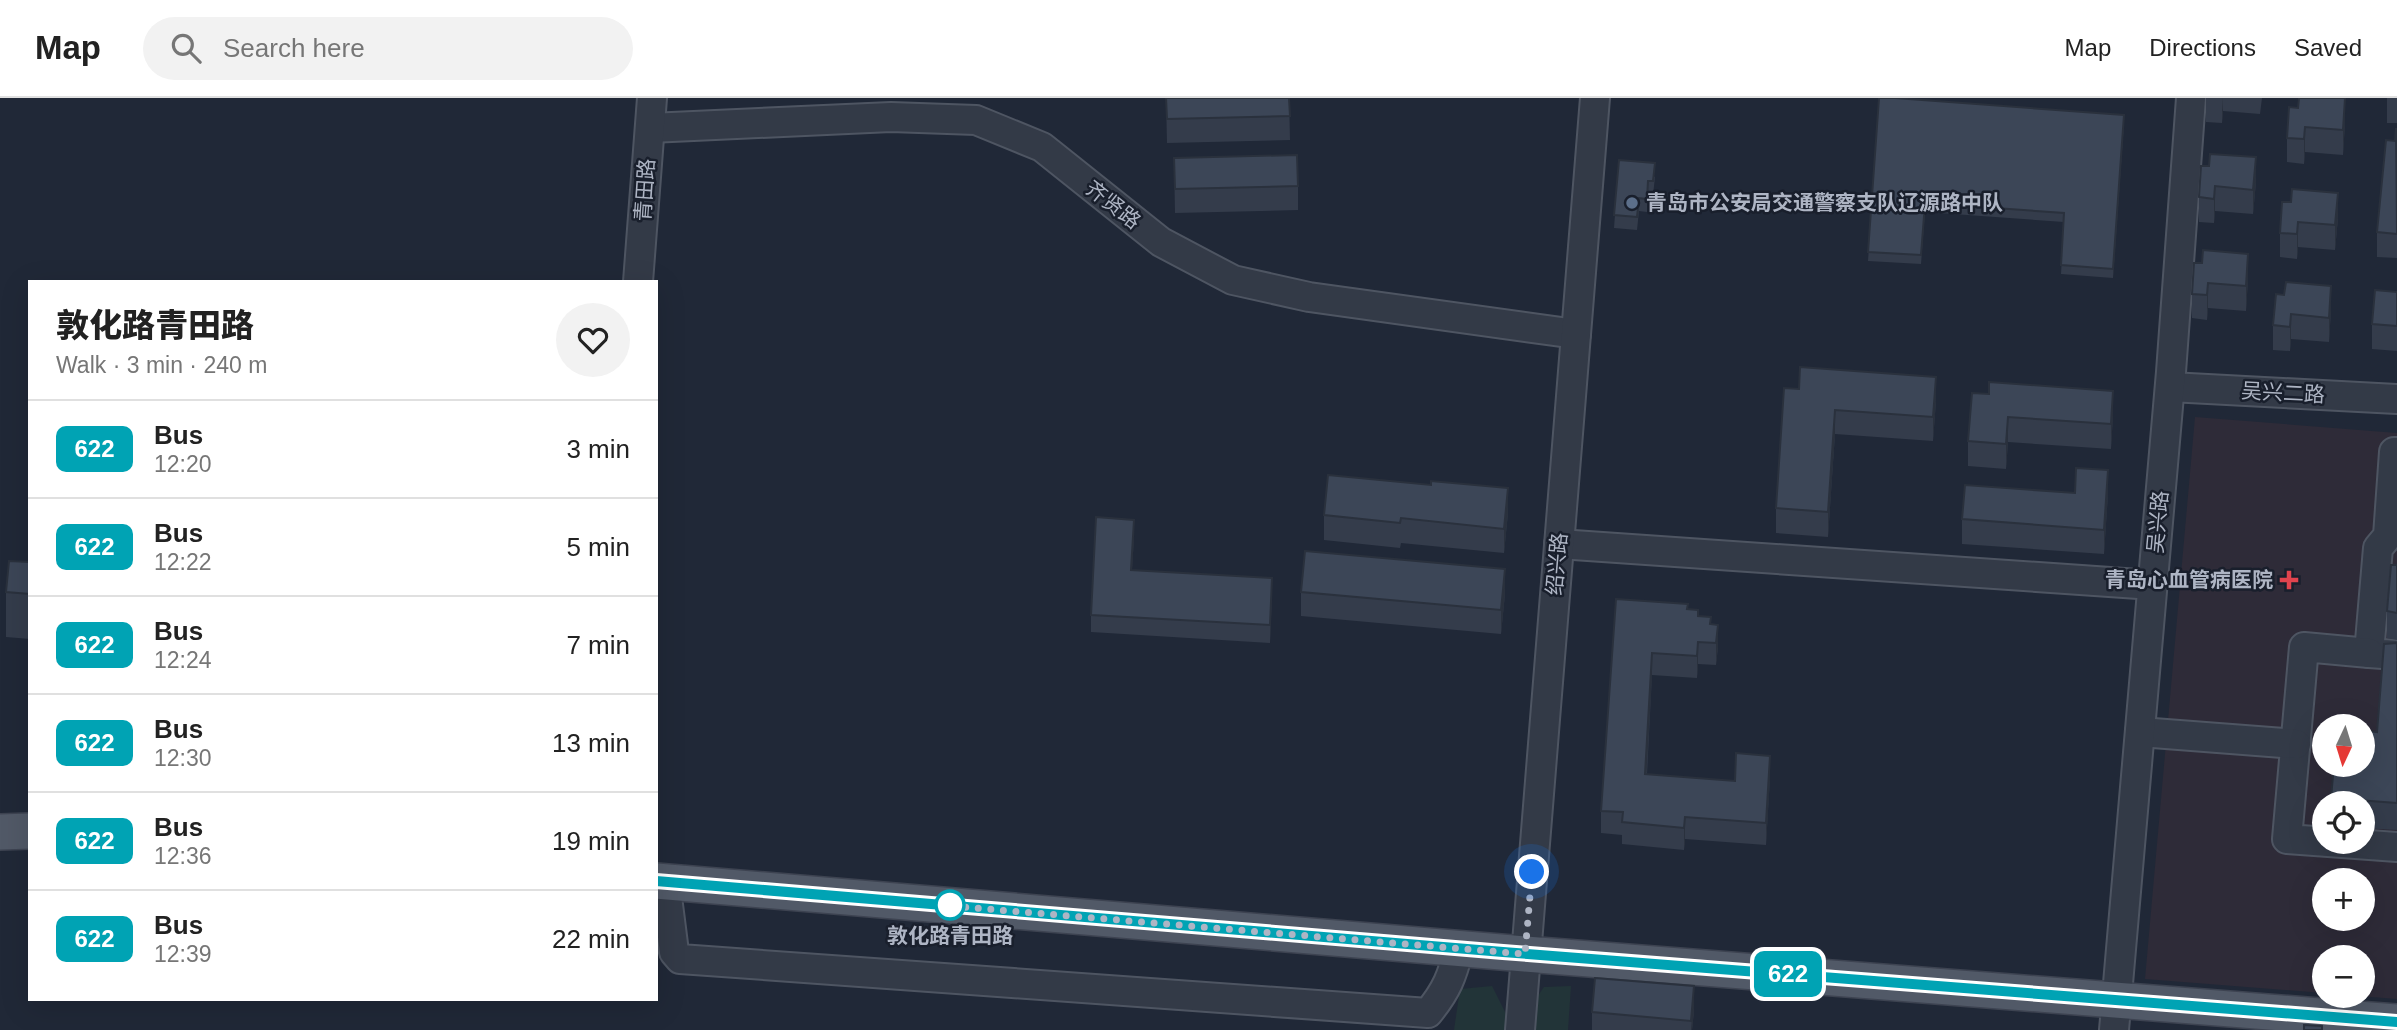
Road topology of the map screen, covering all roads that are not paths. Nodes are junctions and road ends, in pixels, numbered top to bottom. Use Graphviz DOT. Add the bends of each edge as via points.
graph roads {
  1 [pos="652,98"];
  2 [pos="1595,98"];
  3 [pos="2191,98"];
  4 [pos="650,128"];
  5 [pos="638,280"];
  6 [pos="1576,334"];
  7 [pos="2170,387"];
  8 [pos="2397,399"];
  9 [pos="2397,452"];
  10 [pos="1559,544"];
  11 [pos="2153,585"];
  12 [pos="2383,654"];
  13 [pos="2140,732"];
  14 [pos="2296,744"];
  15 [pos="28,831"];
  16 [pos="0,832"];
  17 [pos="2397,847"];
  18 [pos="661,881"];
  19 [pos="1459,948"];
  20 [pos="1525,954"];
  21 [pos="2115,1015"];
  22 [pos="1434,1021"];
  23 [pos="2397,1022"];
  24 [pos="1520,1030"];
  1 -- 4 [label="street, 青田路"];
  2 -- 6 [label="street, 绍兴路"];
  3 -- 7 [label="street, 吴兴路"];
  4 -- 5 [label="street, 青田路"];
  4 -- 6 [label="street, 齐贤路" via="891,117 976,120 1042,147 1161,243 1233,281 1310,297"];
  6 -- 10 [label="street, 绍兴路"];
  7 -- 8 [label="street, 吴兴二路"];
  7 -- 11 [label="street, 吴兴路"];
  9 -- 12 [label="street" via="2388,536 2378,548"];
  10 -- 11 [label="street"];
  10 -- 20 [label="street, 绍兴路"];
  11 -- 13 [label="street, 吴兴路"];
  12 -- 14 [label="street" via="2304,646"];
  13 -- 14 [label="street"];
  13 -- 21 [label="street, 吴兴路"];
  14 -- 17 [label="street" via="2287,839"];
  15 -- 16 [label="main road"];
  18 -- 19 [label="main road"];
  18 -- 22 [label="street" via="674,952 680,959"];
  19 -- 20 [label="main road"];
  19 -- 22 [label="street"];
  20 -- 21 [label="main road"];
  20 -- 24 [label="street, 绍兴路"];
  21 -- 23 [label="main road"];
}
